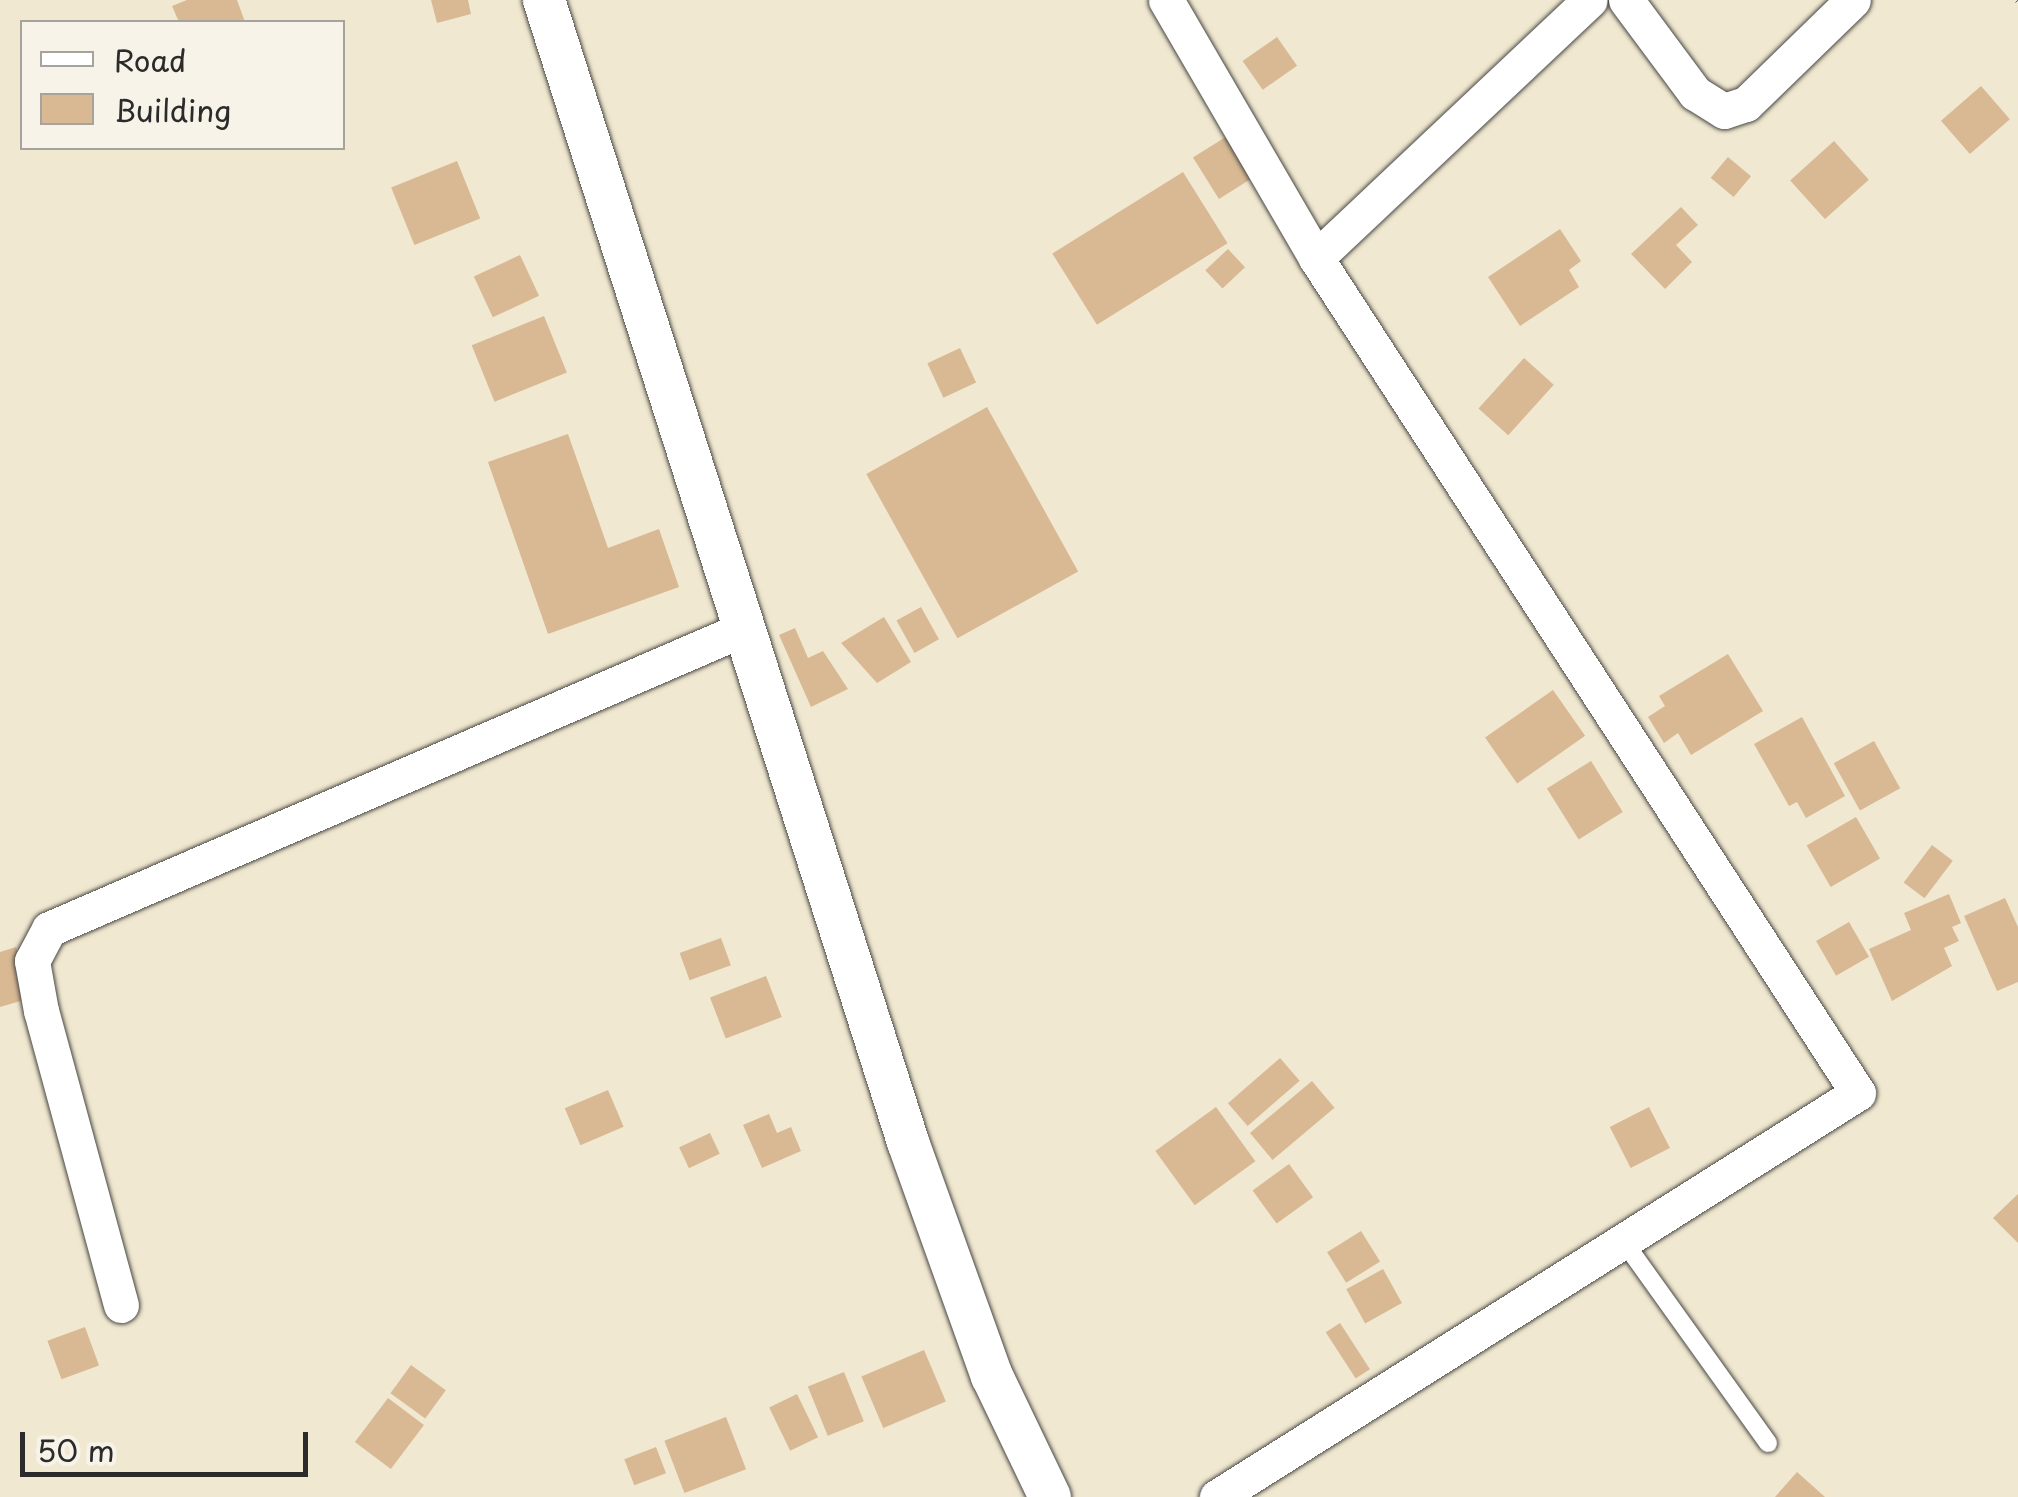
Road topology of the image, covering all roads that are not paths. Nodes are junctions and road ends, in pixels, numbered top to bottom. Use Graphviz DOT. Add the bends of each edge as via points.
graph roads {
  1 [pos="544,0"];
  2 [pos="1166,0"];
  3 [pos="1590,0"];
  4 [pos="1626,0"];
  5 [pos="1854,0"];
  6 [pos="1316,258"];
  7 [pos="741,630"];
  8 [pos="1622,1239"];
  9 [pos="121,1304"];
  10 [pos="1768,1443"];
  11 [pos="1050,1497"];
  12 [pos="1217,1497"];
  1 -- 7 [label="street"];
  2 -- 6 [label="street"];
  3 -- 6 [label="street"];
  4 -- 5 [label="street" via="1695,93 1724,110 1746,104"];
  6 -- 8 [label="street" via="1856,1086 1850,1106"];
  7 -- 9 [label="street" via="49,930 32,961 41,1012"];
  7 -- 11 [label="street" via="908,1142 992,1376"];
  8 -- 10 [label="lane"];
  8 -- 12 [label="street"];
}
